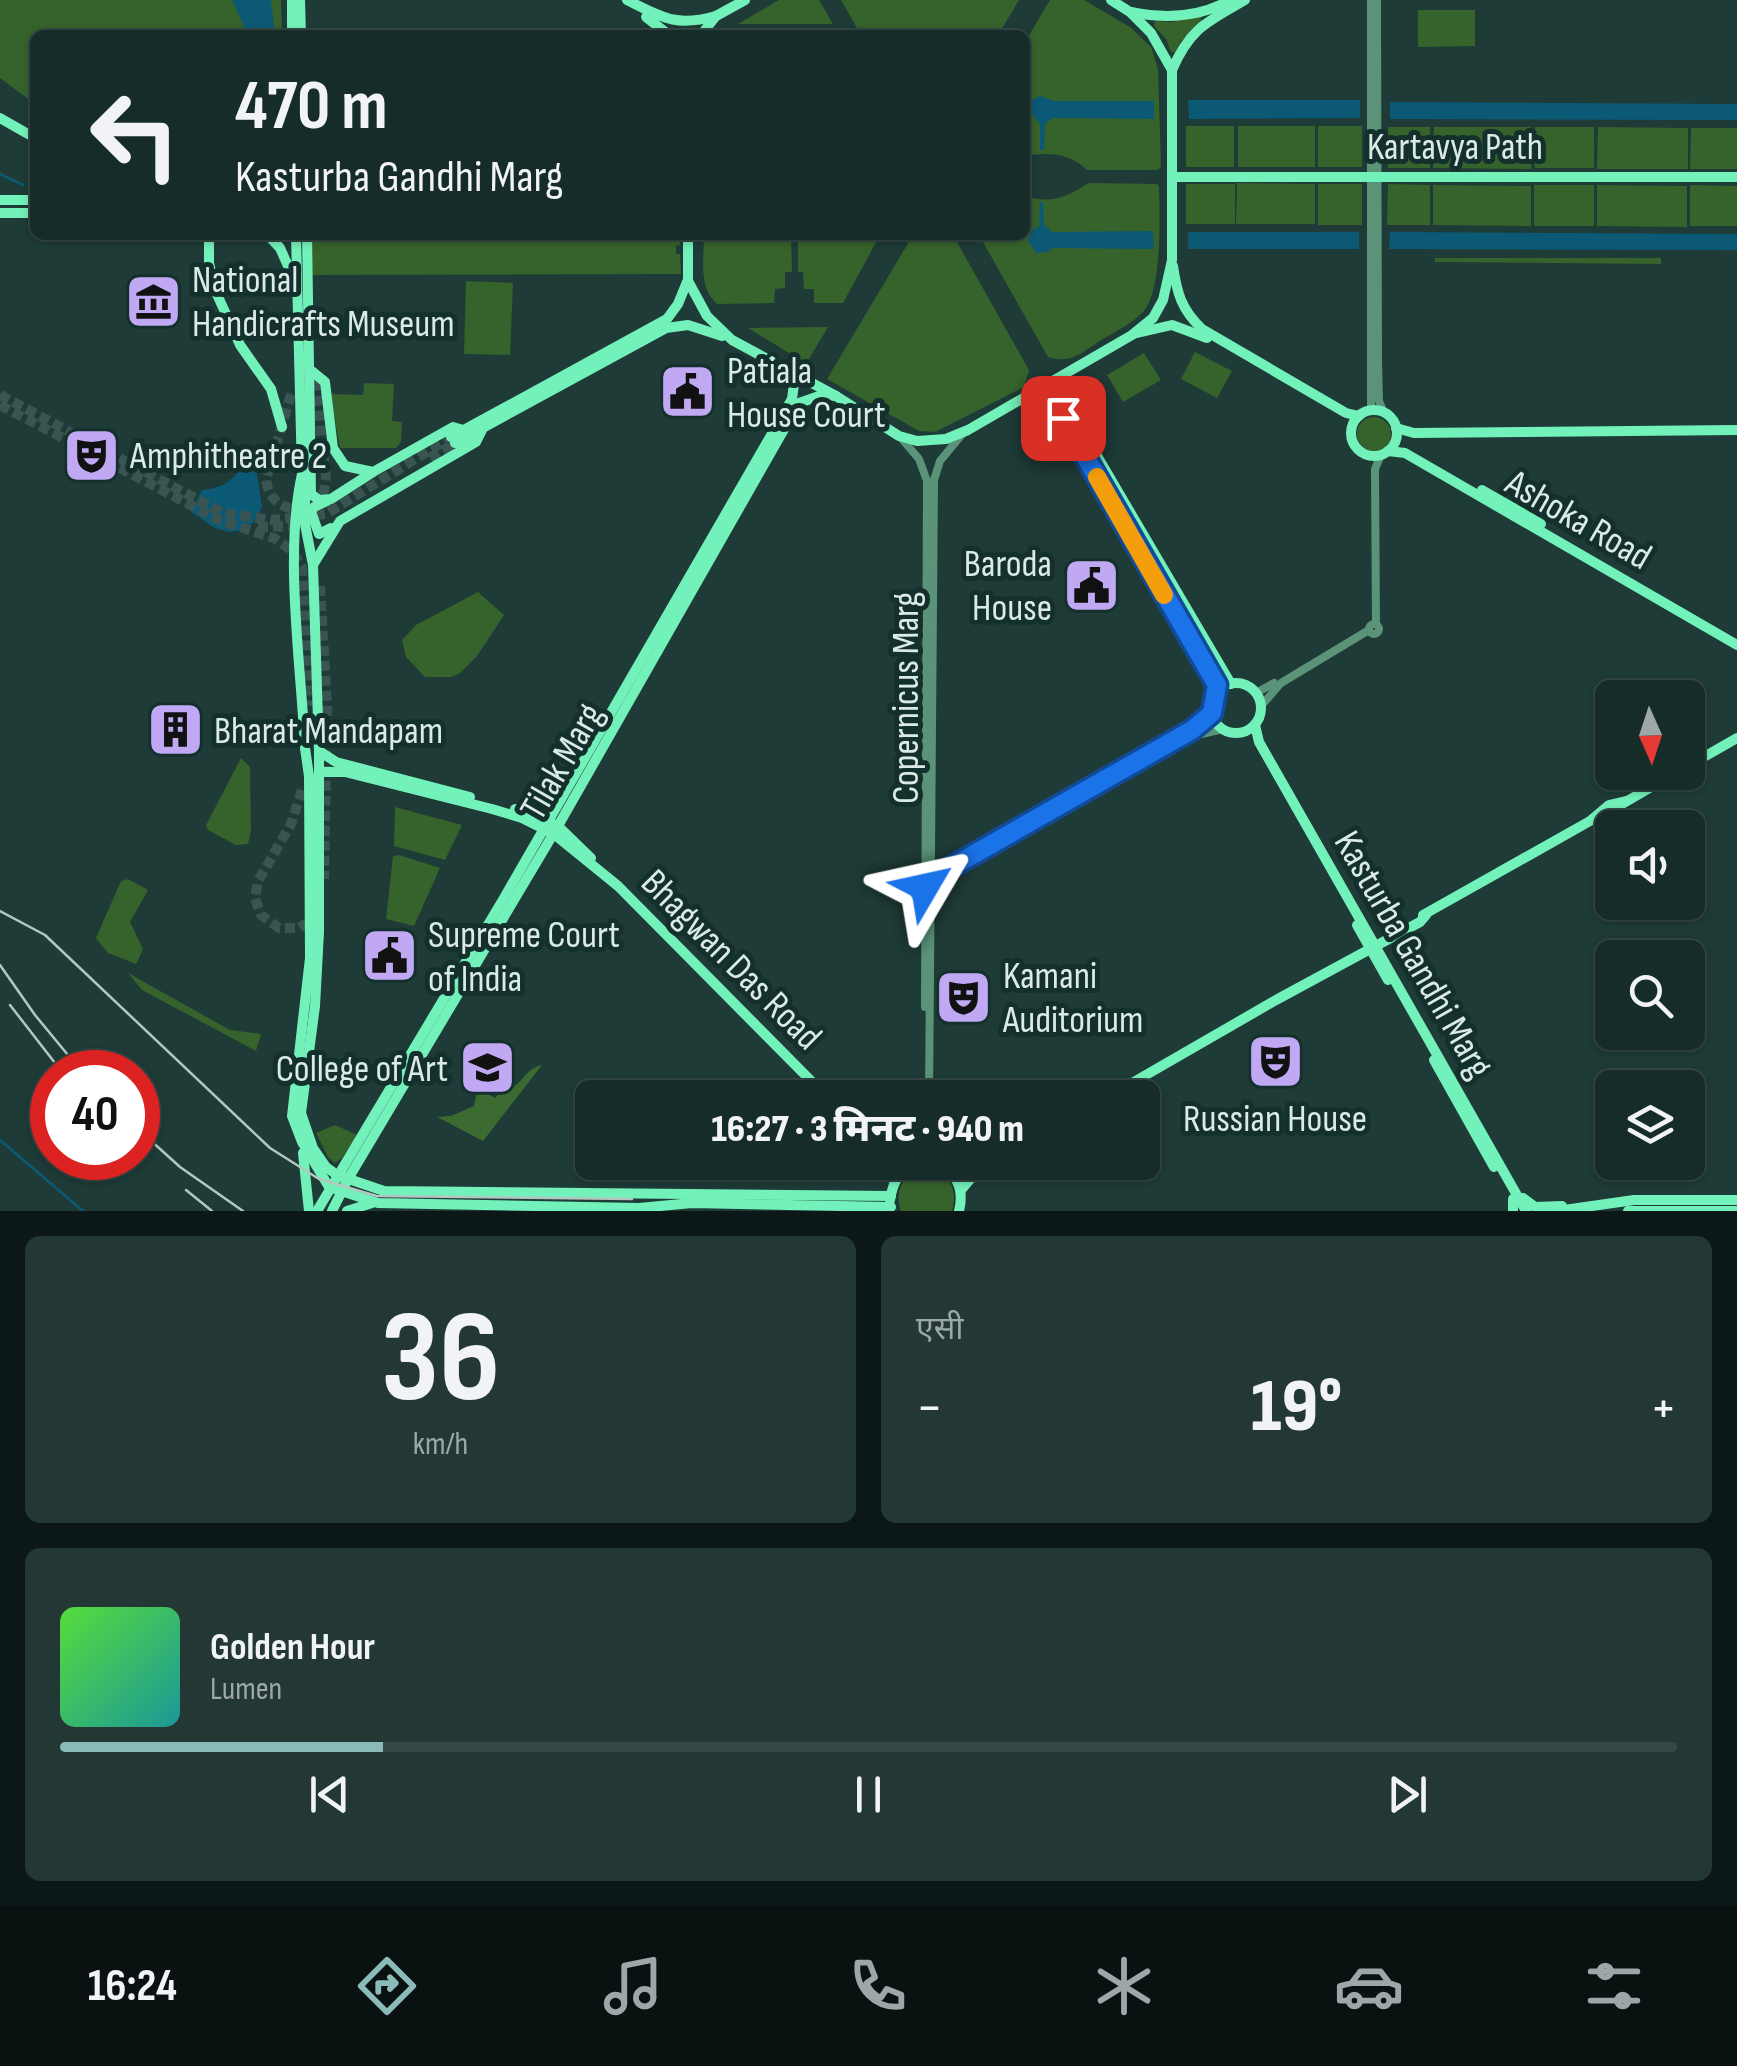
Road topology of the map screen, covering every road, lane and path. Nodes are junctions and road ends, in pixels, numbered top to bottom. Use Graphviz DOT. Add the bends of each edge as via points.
graph roads {
  1 [pos="292,0"];
  2 [pos="300,0"];
  3 [pos="616,0"];
  4 [pos="628,0"];
  5 [pos="745,0"];
  6 [pos="1111,0"];
  7 [pos="1230,0"];
  8 [pos="1245,0"];
  9 [pos="1374,0"];
  10 [pos="1130,12"];
  11 [pos="1209,15"];
  12 [pos="716,16"];
  13 [pos="292,30"];
  14 [pos="301,30"];
  15 [pos="663,30"];
  16 [pos="705,30"];
  17 [pos="1172,70"];
  18 [pos="0,118"];
  19 [pos="30,135"];
  20 [pos="1374,176"];
  21 [pos="1737,176"];
  22 [pos="1173,177"];
  23 [pos="30,200"];
  24 [pos="0,201"];
  25 [pos="0,213"];
  26 [pos="13,213"];
  27 [pos="30,213"];
  28 [pos="209,240"];
  29 [pos="273,240"];
  30 [pos="296,240"];
  31 [pos="307,240"];
  32 [pos="688,240"];
  33 [pos="1172,260"];
  34 [pos="688,281"];
  35 [pos="297,288"];
  36 [pos="673,312"];
  37 [pos="681,324"];
  38 [pos="1199,330"];
  39 [pos="1132,334"];
  40 [pos="732,340"];
  41 [pos="300,359"];
  42 [pos="784,367"];
  43 [pos="310,369"];
  44 [pos="316,381"];
  45 [pos="1048,383"];
  46 [pos="291,394"];
  47 [pos="836,396"];
  48 [pos="1365,413"];
  49 [pos="1384,413"];
  50 [pos="282,427"];
  51 [pos="1352,427"];
  52 [pos="482,429"];
  53 [pos="968,430"];
  54 [pos="1737,433"];
  55 [pos="465,434"];
  56 [pos="899,436"];
  57 [pos="1396,436"];
  58 [pos="453,440"];
  59 [pos="1385,453"];
  60 [pos="1367,455"];
  61 [pos="310,468"];
  62 [pos="373,472"];
  63 [pos="930,480"];
  64 [pos="331,499"];
  65 [pos="340,521"];
  66 [pos="313,569"];
  67 [pos="295,573"];
  68 [pos="320,586"];
  69 [pos="1372,626"];
  70 [pos="1737,642"];
  71 [pos="1231,684"];
  72 [pos="1256,693"];
  73 [pos="1216,694"];
  74 [pos="310,706"];
  75 [pos="1261,706"];
  76 [pos="1212,713"];
  77 [pos="1254,725"];
  78 [pos="1223,729"];
  79 [pos="1242,732"];
  80 [pos="1737,738"];
  81 [pos="305,748"];
  82 [pos="319,751"];
  83 [pos="1705,756"];
  84 [pos="307,764"];
  85 [pos="319,772"];
  86 [pos="369,774"];
  87 [pos="302,790"];
  88 [pos="1645,790"];
  89 [pos="551,827"];
  90 [pos="928,884"];
  91 [pos="1373,946"];
  92 [pos="444,1006"];
  93 [pos="810,1080"];
  94 [pos="927,1080"];
  95 [pos="1138,1080"];
  96 [pos="300,1129"];
  97 [pos="302,1142"];
  98 [pos="359,1161"];
  99 [pos="343,1177"];
  100 [pos="956,1180"];
  101 [pos="969,1180"];
  102 [pos="894,1181"];
  103 [pos="328,1185"];
  104 [pos="371,1188"];
  105 [pos="961,1190"];
  106 [pos="342,1192"];
  107 [pos="392,1197"];
  108 [pos="1737,1200"];
  109 [pos="378,1202"];
  110 [pos="742,1203"];
  111 [pos="802,1204"];
  112 [pos="892,1204"];
  113 [pos="1598,1204"];
  114 [pos="1517,1205"];
  115 [pos="960,1210"];
  116 [pos="312,1211"];
  117 [pos="332,1211"];
  118 [pos="347,1211"];
  119 [pos="756,1211"];
  120 [pos="784,1211"];
  121 [pos="1558,1211"];
  122 [pos="1628,1211"];
  123 [pos="1737,1211"];
  1 -- 13 [label="main road"];
  2 -- 14 [label="main road"];
  3 -- 15 [label="main road"];
  4 -- 12 [label="main road" via="682,23"];
  5 -- 12 [label="main road"];
  6 -- 10 [label="main road"];
  7 -- 11 [label="main road"];
  8 -- 11 [label="main road"];
  9 -- 20 [label="street"];
  10 -- 11 [label="main road"];
  10 -- 17 [label="main road"];
  11 -- 17 [label="main road"];
  12 -- 16 [label="main road"];
  17 -- 22 [label="main road"];
  18 -- 19 [label="main road"];
  20 -- 21 [label="main road, Kartavya Path"];
  20 -- 22 [label="main road, Kartavya Path"];
  20 -- 48 [label="street"];
  20 -- 49 [label="street" via="1378,393"];
  22 -- 33 [label="main road"];
  23 -- 24 [label="main road"];
  24 -- 26 [label="main road"];
  25 -- 26 [label="main road"];
  26 -- 27 [label="main road"];
  28 -- 50 [label="main road" via="215,290 240,345 271,389"];
  29 -- 35 [label="main road"];
  30 -- 35 [label="main road"];
  31 -- 43 [label="main road"];
  32 -- 34 [label="main road"];
  33 -- 38 [label="main road" via="1180,303"];
  33 -- 39 [label="main road" via="1162,300"];
  34 -- 36 [label="main road"];
  34 -- 40 [label="main road" via="707,316"];
  35 -- 41 [label="main road"];
  36 -- 37 [label="main road"];
  36 -- 55 [label="main road"];
  37 -- 40 [label="main road"];
  37 -- 52 [label="main road"];
  38 -- 39 [label="main road" via="1172,325"];
  38 -- 48 [label="main road" via="1346,413"];
  38 -- 51 [label="main road"];
  39 -- 45 [label="main road"];
  40 -- 42 [label="main road"];
  41 -- 46 [label="main road"];
  41 -- 67 [label="main road"];
  42 -- 47 [label="main road"];
  42 -- 89 [label="main road, Tilak Marg" via="794,384 792,399"];
  43 -- 44 [label="main road"];
  43 -- 61 [label="main road"];
  43 -- 62 [label="main road" via="325,382 338,460"];
  45 -- 53 [label="main road"];
  45 -- 71 [label="main road"];
  45 -- 73 [label="main road" via="1217,685"];
  47 -- 56 [label="main road"];
  47 -- 89 [label="main road, Tilak Marg" via="799,403"];
  48 -- 49 [label="main road"];
  48 -- 51 [label="main road"];
  49 -- 57 [label="main road"];
  51 -- 60 [label="main road" via="1352,442"];
  52 -- 55 [label="main road"];
  52 -- 65 [label="main road" via="476,442"];
  53 -- 56 [label="main road" via="934,441"];
  53 -- 63 [label="street"];
  54 -- 57 [label="main road"];
  55 -- 58 [label="main road"];
  55 -- 62 [label="main road" via="453,427"];
  56 -- 63 [label="street"];
  57 -- 59 [label="main road"];
  57 -- 70 [label="main road, Ashoka Road" via="1402,448"];
  59 -- 60 [label="main road"];
  59 -- 69 [label="street" via="1375,469"];
  59 -- 70 [label="main road, Ashoka Road" via="1405,453"];
  60 -- 69 [label="street"];
  61 -- 64 [label="main road" via="312,494"];
  61 -- 66 [label="main road" via="303,514"];
  62 -- 64 [label="main road"];
  63 -- 90 [label="street, Copernicus Marg"];
  64 -- 65 [label="main road" via="312,509 318,532"];
  65 -- 66 [label="main road"];
  66 -- 67 [label="main road"];
  66 -- 68 [label="main road"];
  66 -- 82 [label="main road"];
  67 -- 81 [label="main road"];
  69 -- 72 [label="street"];
  69 -- 75 [label="street" via="1282,683"];
  71 -- 72 [label="main road"];
  71 -- 73 [label="main road"];
  72 -- 75 [label="main road"];
  73 -- 76 [label="main road"];
  74 -- 81 [label="main road"];
  75 -- 77 [label="main road"];
  76 -- 78 [label="main road"];
  76 -- 90 [label="street"];
  77 -- 79 [label="main road"];
  77 -- 91 [label="main road, Kasturba Gandhi Marg"];
  78 -- 79 [label="main road"];
  78 -- 90 [label="street" via="1193,736"];
  79 -- 91 [label="main road, Kasturba Gandhi Marg"];
  80 -- 83 [label="main road"];
  81 -- 84 [label="main road"];
  82 -- 85 [label="main road"];
  82 -- 86 [label="main road, Bhagwan Das Road"];
  84 -- 87 [label="main road"];
  84 -- 96 [label="main road" via="310,958 292,1103"];
  85 -- 86 [label="main road, Bhagwan Das Road"];
  85 -- 96 [label="main road" via="319,953"];
  86 -- 89 [label="main road, Bhagwan Das Road"];
  88 -- 91 [label="main road"];
  89 -- 92 [label="main road, Tilak Marg"];
  89 -- 93 [label="main road, Bhagwan Das Road" via="590,856"];
  90 -- 94 [label="street, Copernicus Marg"];
  91 -- 95 [label="main road"];
  91 -- 114 [label="main road, Kasturba Gandhi Marg"];
  92 -- 98 [label="main road, Tilak Marg"];
  92 -- 99 [label="main road, Tilak Marg"];
  96 -- 97 [label="main road"];
  96 -- 99 [label="main road" via="320,1160"];
  97 -- 103 [label="main road"];
  97 -- 116 [label="main road"];
  98 -- 99 [label="main road, Tilak Marg"];
  98 -- 104 [label="main road"];
  99 -- 103 [label="main road"];
  99 -- 104 [label="main road"];
  99 -- 106 [label="main road"];
  100 -- 105 [label="main road"];
  101 -- 105 [label="main road"];
  102 -- 112 [label="main road"];
  103 -- 106 [label="main road"];
  103 -- 116 [label="main road"];
  104 -- 107 [label="main road"];
  105 -- 115 [label="main road"];
  106 -- 109 [label="main road"];
  106 -- 117 [label="main road"];
  107 -- 109 [label="main road"];
  107 -- 110 [label="main road" via="639,1208"];
  107 -- 112 [label="main road"];
  108 -- 113 [label="main road"];
  109 -- 118 [label="main road"];
  110 -- 111 [label="main road"];
  110 -- 119 [label="main road"];
  111 -- 112 [label="main road"];
  111 -- 120 [label="main road"];
  113 -- 114 [label="main road"];
  113 -- 121 [label="main road"];
  122 -- 123 [label="main road"];
}
